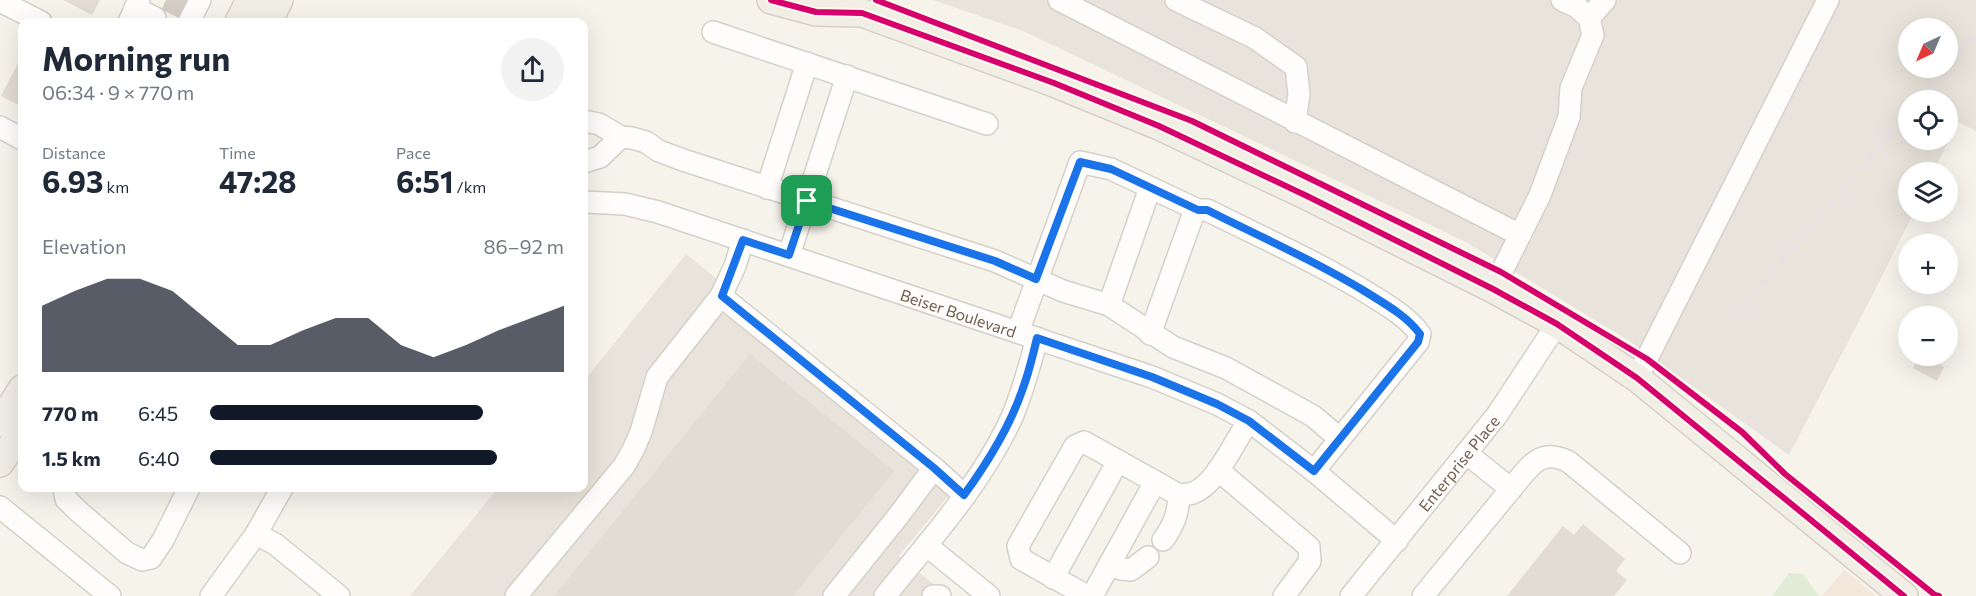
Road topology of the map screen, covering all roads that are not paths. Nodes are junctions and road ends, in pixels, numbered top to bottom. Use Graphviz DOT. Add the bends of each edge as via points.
graph roads {
  1 [pos="771,0"];
  2 [pos="836,0"];
  3 [pos="1059,0"];
  4 [pos="1176,0"];
  5 [pos="1562,0"];
  6 [pos="1605,0"];
  7 [pos="1828,0"];
  8 [pos="0,1"];
  9 [pos="1087,6"];
  10 [pos="134,10"];
  11 [pos="862,13"];
  12 [pos="33,18"];
  13 [pos="155,18"];
  14 [pos="1589,18"];
  15 [pos="713,32"];
  16 [pos="807,63"];
  17 [pos="847,76"];
  18 [pos="588,122"];
  19 [pos="1295,122"];
  20 [pos="987,124"];
  21 [pos="0,127"];
  22 [pos="18,137"];
  23 [pos="621,138"];
  24 [pos="588,161"];
  25 [pos="767,188"];
  26 [pos="1150,188"];
  27 [pos="807,201"];
  28 [pos="588,202"];
  29 [pos="1198,210"];
  30 [pos="1520,235"];
  31 [pos="743,240"];
  32 [pos="789,255"];
  33 [pos="1036,279"];
  34 [pos="1493,289"];
  35 [pos="722,296"];
  36 [pos="1109,305"];
  37 [pos="1557,324"];
  38 [pos="1150,334"];
  39 [pos="1028,335"];
  40 [pos="1637,378"];
  41 [pos="18,395"];
  42 [pos="1249,421"];
  43 [pos="0,423"];
  44 [pos="18,436"];
  45 [pos="1339,438"];
  46 [pos="1466,453"];
  47 [pos="1118,461"];
  48 [pos="0,463"];
  49 [pos="934,468"];
  50 [pos="1218,470"];
  51 [pos="1314,471"];
  52 [pos="1155,482"];
  53 [pos="1511,489"];
  54 [pos="65,492"];
  55 [pos="187,492"];
  56 [pos="280,492"];
  57 [pos="964,495"];
  58 [pos="1179,495"];
  59 [pos="0,507"];
  60 [pos="256,534"];
  61 [pos="1163,540"];
  62 [pos="1397,541"];
  63 [pos="926,546"];
  64 [pos="1680,553"];
  65 [pos="1148,557"];
  66 [pos="1110,563"];
  67 [pos="1053,578"];
  68 [pos="984,594"];
  69 [pos="110,596"];
  70 [pos="211,596"];
  71 [pos="339,596"];
  72 [pos="516,596"];
  73 [pos="834,596"];
  74 [pos="885,596"];
  75 [pos="933,596"];
  76 [pos="940,596"];
  77 [pos="1089,596"];
  78 [pos="1284,596"];
  79 [pos="1351,596"];
  80 [pos="1423,596"];
  81 [pos="1904,596"];
  1 -- 11 [label="main road" via="816,12"];
  2 -- 11 [label="main road"];
  3 -- 9 [label="street"];
  4 -- 19 [label="street" via="1255,38 1296,67 1299,94"];
  5 -- 14 [label="street" via="1578,7"];
  6 -- 14 [label="street"];
  7 -- 40 [label="street"];
  8 -- 12 [label="street"];
  9 -- 19 [label="street"];
  10 -- 13 [label="street"];
  11 -- 34 [label="main road" via="1159,126"];
  14 -- 30 [label="street" via="1593,35 1571,88 1569,117 1540,195"];
  15 -- 16 [label="street"];
  16 -- 17 [label="street"];
  16 -- 25 [label="street"];
  17 -- 20 [label="street"];
  17 -- 27 [label="street"];
  18 -- 23 [label="street"];
  19 -- 30 [label="street"];
  21 -- 22 [label="street"];
  23 -- 24 [label="street" via="600,157"];
  23 -- 25 [label="street" via="638,139 659,151"];
  25 -- 27 [label="street"];
  26 -- 29 [label="street"];
  26 -- 33 [label="street" via="1111,169 1080,162"];
  26 -- 36 [label="street"];
  27 -- 32 [label="street"];
  27 -- 33 [label="street" via="995,261"];
  28 -- 31 [label="street, Beiser Boulevard" via="647,209"];
  29 -- 38 [label="street"];
  29 -- 45 [label="street" via="1207,210 1335,273 1391,307 1420,334 1418,342"];
  30 -- 34 [label="street"];
  31 -- 32 [label="street, Beiser Boulevard"];
  31 -- 35 [label="street"];
  32 -- 39 [label="street, Beiser Boulevard"];
  33 -- 36 [label="street"];
  33 -- 39 [label="street"];
  34 -- 37 [label="main road"];
  35 -- 49 [label="street"];
  35 -- 72 [label="street" via="657,377 640,432 624,466"];
  36 -- 38 [label="street"];
  37 -- 40 [label="main road"];
  37 -- 46 [label="street, Enterprise Place"];
  38 -- 45 [label="street" via="1226,368 1313,416"];
  39 -- 42 [label="street, Beiser Boulevard" via="1152,377"];
  39 -- 57 [label="street" via="1024,388 995,448"];
  40 -- 81 [label="main road"];
  41 -- 43 [label="main road"];
  42 -- 50 [label="street"];
  42 -- 51 [label="street, Beiser Boulevard"];
  44 -- 48 [label="main road"];
  45 -- 51 [label="street"];
  46 -- 53 [label="street"];
  46 -- 62 [label="street, Enterprise Place"];
  47 -- 52 [label="street"];
  47 -- 67 [label="street"];
  47 -- 67 [label="street" via="1084,442 1075,446 1018,546 1021,559"];
  49 -- 57 [label="street"];
  49 -- 73 [label="street"];
  50 -- 58 [label="street" via="1194,493"];
  50 -- 78 [label="street" via="1310,547 1310,561"];
  51 -- 62 [label="street, Beiser Boulevard"];
  52 -- 58 [label="street"];
  52 -- 66 [label="street"];
  53 -- 64 [label="street" via="1535,461 1560,457"];
  53 -- 80 [label="street"];
  54 -- 55 [label="street" via="78,511 127,553 142,560 151,558 163,540"];
  56 -- 60 [label="street"];
  57 -- 63 [label="street"];
  58 -- 61 [label="street" via="1178,513"];
  59 -- 69 [label="street"];
  60 -- 70 [label="street"];
  60 -- 71 [label="street" via="275,544"];
  62 -- 79 [label="street, Enterprise Place"];
  63 -- 68 [label="street"];
  63 -- 74 [label="street"];
  65 -- 66 [label="street" via="1131,570"];
  66 -- 77 [label="street"];
  67 -- 77 [label="street"];
  75 -- 76 [label="street"];
}
